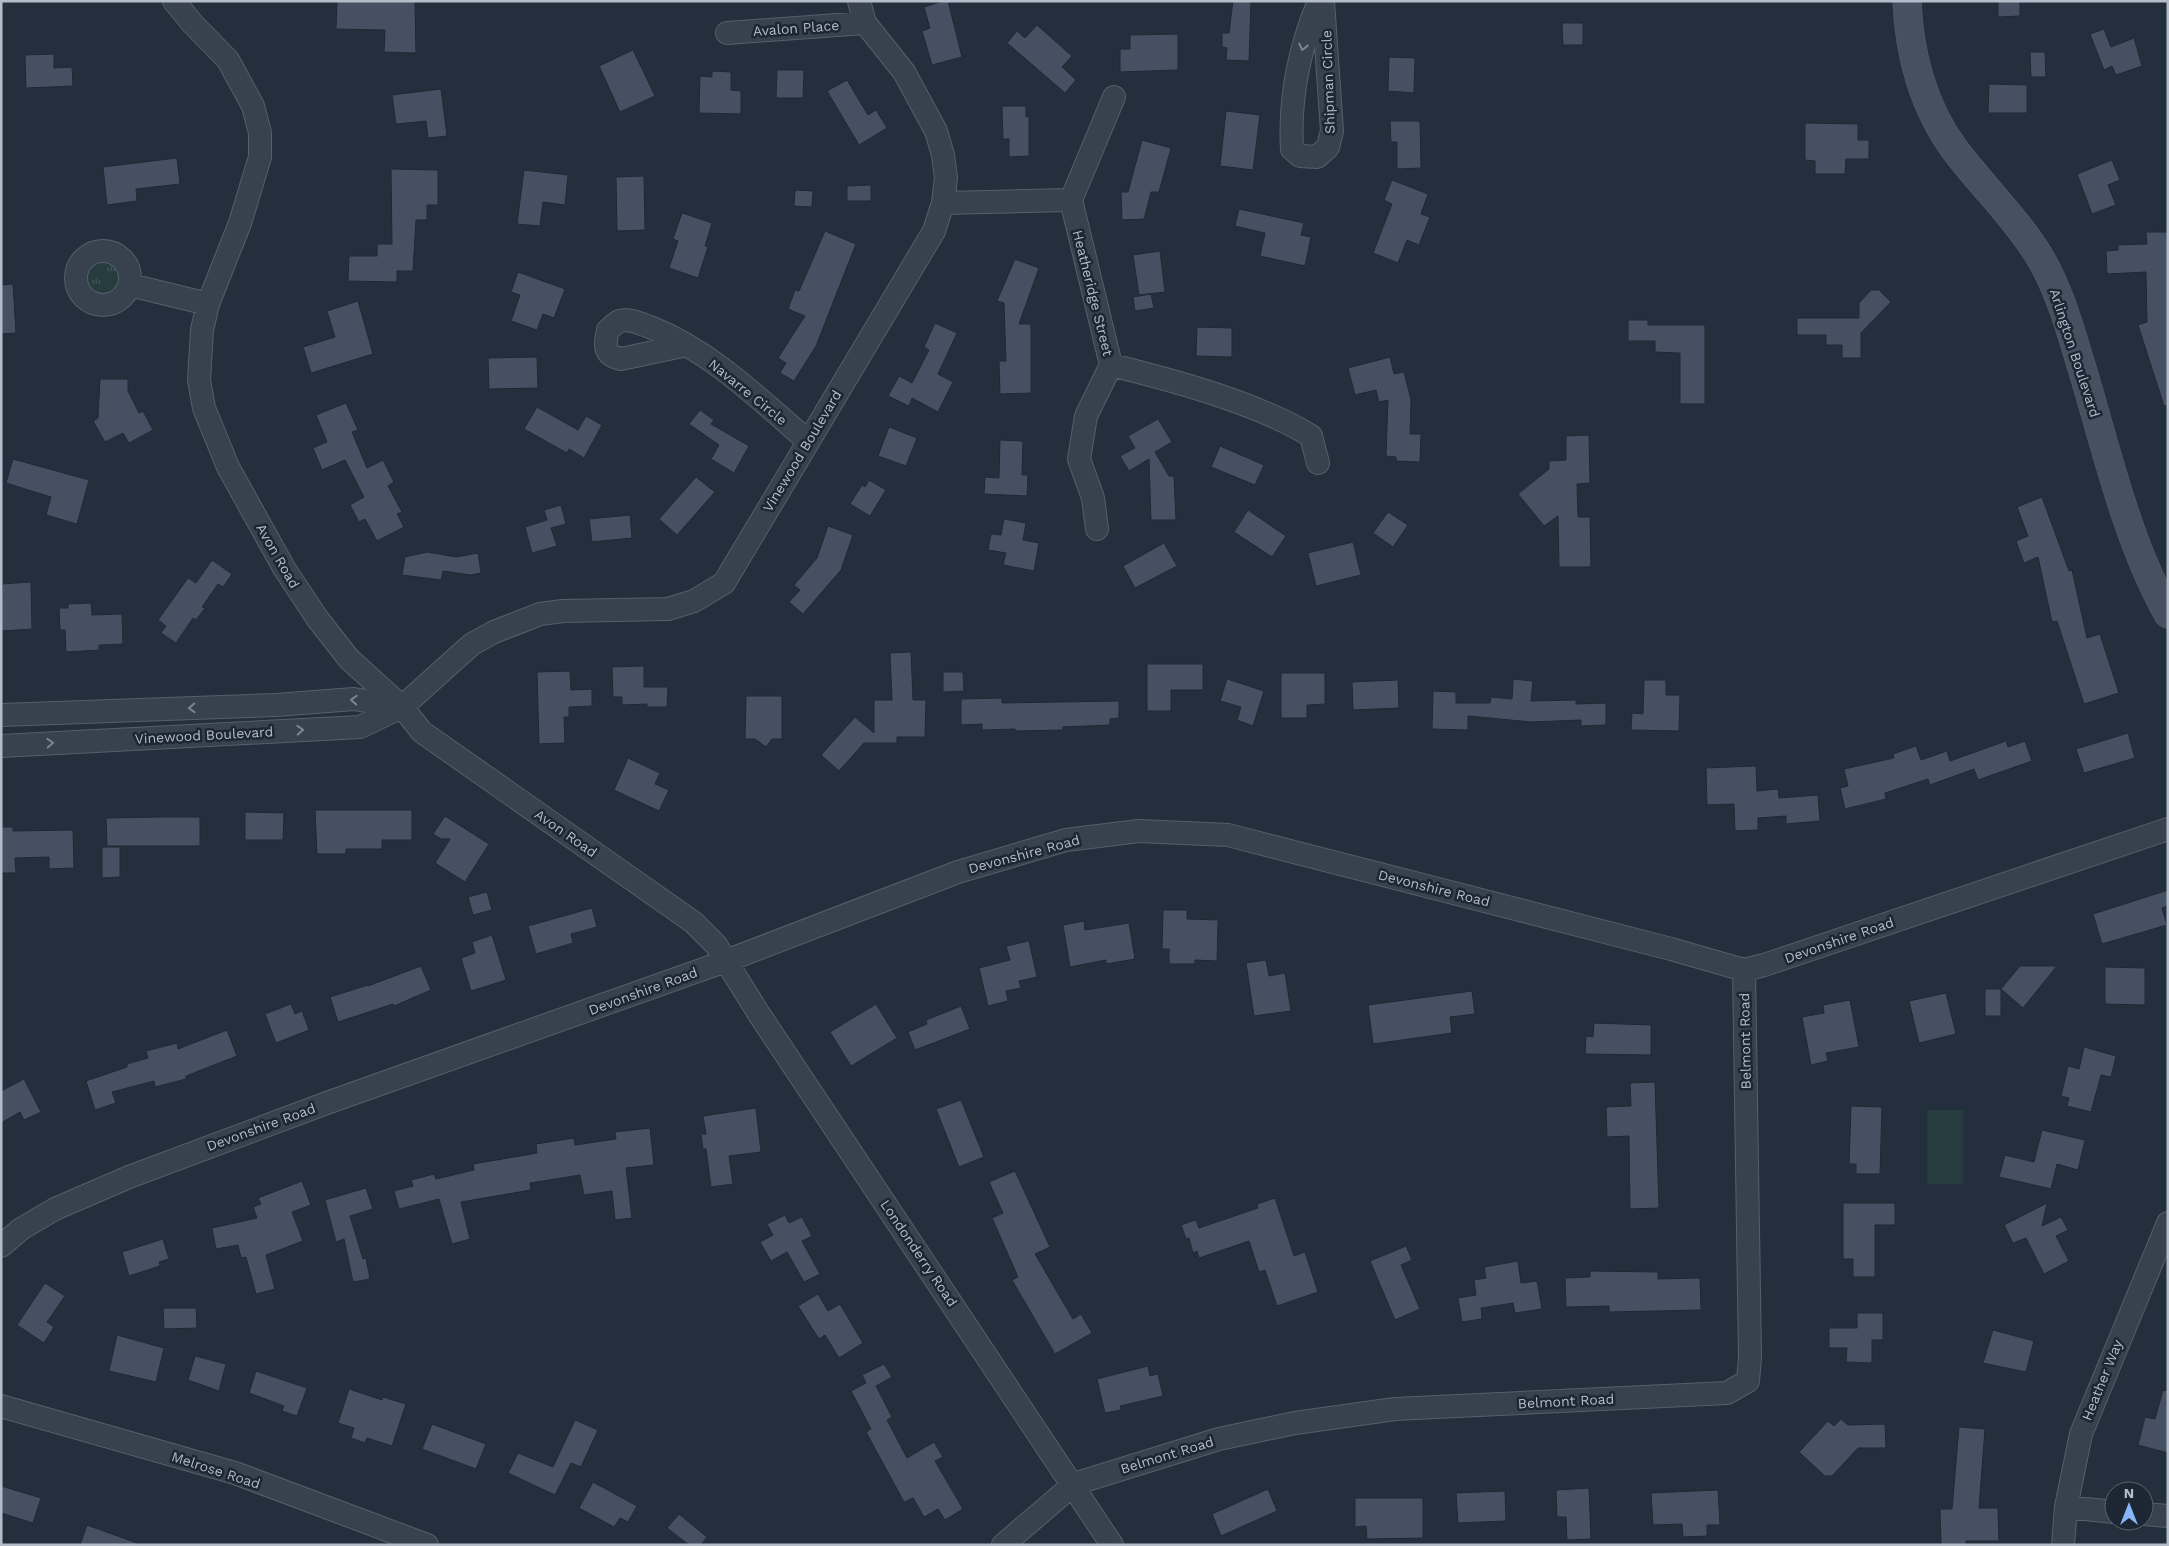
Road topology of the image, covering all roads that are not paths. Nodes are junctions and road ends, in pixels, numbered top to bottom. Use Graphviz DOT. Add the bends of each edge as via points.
graph roads {
  1 [pos="174,1"];
  2 [pos="859,1"];
  3 [pos="1319,1"];
  4 [pos="1323,1"];
  5 [pos="1907,1"];
  6 [pos="865,23"];
  7 [pos="727,33"];
  8 [pos="1114,97"];
  9 [pos="1071,200"];
  10 [pos="943,203"];
  11 [pos="130,285"];
  12 [pos="208,304"];
  13 [pos="687,345"];
  14 [pos="1111,366"];
  15 [pos="808,441"];
  16 [pos="1318,464"];
  17 [pos="1097,529"];
  18 [pos="2168,614"];
  19 [pos="402,707"];
  20 [pos="1,715"];
  21 [pos="1,746"];
  22 [pos="2168,829"];
  23 [pos="726,960"];
  24 [pos="1744,970"];
  25 [pos="2168,1223"];
  26 [pos="1,1246"];
  27 [pos="1,1406"];
  28 [pos="1074,1484"];
  29 [pos="2066,1507"];
  30 [pos="2104,1511"];
  31 [pos="2154,1515"];
  32 [pos="2168,1516"];
  33 [pos="428,1545"];
  34 [pos="1003,1545"];
  35 [pos="1112,1545"];
  36 [pos="2063,1545"];
  1 -- 12 [label="street, Avon Road" via="228,60 253,106 260,133 260,157 240,223"];
  2 -- 6 [label="street, Vinewood Boulevard"];
  3 -- 4 [label="street, Shipman Circle, one-way" via="1306,34 1292,92 1292,148 1300,156 1317,157 1328,147 1332,131"];
  5 -- 18 [label="street, Arlington Boulevard" via="1913,60 1940,126 1954,149 2042,260 2061,301 2141,561"];
  6 -- 7 [label="street, Avalon Place"];
  6 -- 10 [label="street, Vinewood Boulevard" via="904,72 936,130 944,155"];
  8 -- 9 [label="street"];
  9 -- 10 [label="street"];
  9 -- 14 [label="street, Heatheridge Street"];
  10 -- 15 [label="street, Vinewood Boulevard" via="934,231"];
  11 -- 12 [label="street"];
  12 -- 19 [label="street, Avon Road" via="202,330 200,380 204,408 228,467 284,568 317,618 350,659"];
  13 -- 15 [label="street, Navarre Circle" via="721,368"];
  14 -- 16 [label="street" via="1287,421 1311,436"];
  14 -- 17 [label="street, Heatheridge Street" via="1086,416 1079,458 1093,498"];
  15 -- 19 [label="street, Vinewood Boulevard" via="724,583 694,601 668,609 540,614 472,644"];
  19 -- 20 [label="street, Vinewood Boulevard, one-way" via="354,699"];
  21 -- 19 [label="street, Vinewood Boulevard, one-way" via="360,727"];
  19 -- 23 [label="street, Avon Road" via="422,732 694,922"];
  22 -- 24 [label="street, Devonshire Road"];
  23 -- 24 [label="street, Devonshire Road" via="958,872 1066,840 1139,831 1228,835"];
  23 -- 26 [label="street, Devonshire Road" via="128,1177 55,1210 21,1229"];
  23 -- 28 [label="street, Londonderry Road"];
  24 -- 28 [label="street, Belmont Road" via="1748,1381 1727,1393 1395,1409 1294,1423 1220,1439"];
  25 -- 29 [label="street, Heather Way" via="2081,1434"];
  27 -- 33 [label="street, Melrose Road" via="235,1473"];
  28 -- 34 [label="street, Belmont Road"];
  28 -- 35 [label="street, Londonderry Road"];
  29 -- 30 [label="street"];
  29 -- 36 [label="street, Heather Way"];
  31 -- 32 [label="street"];
}
